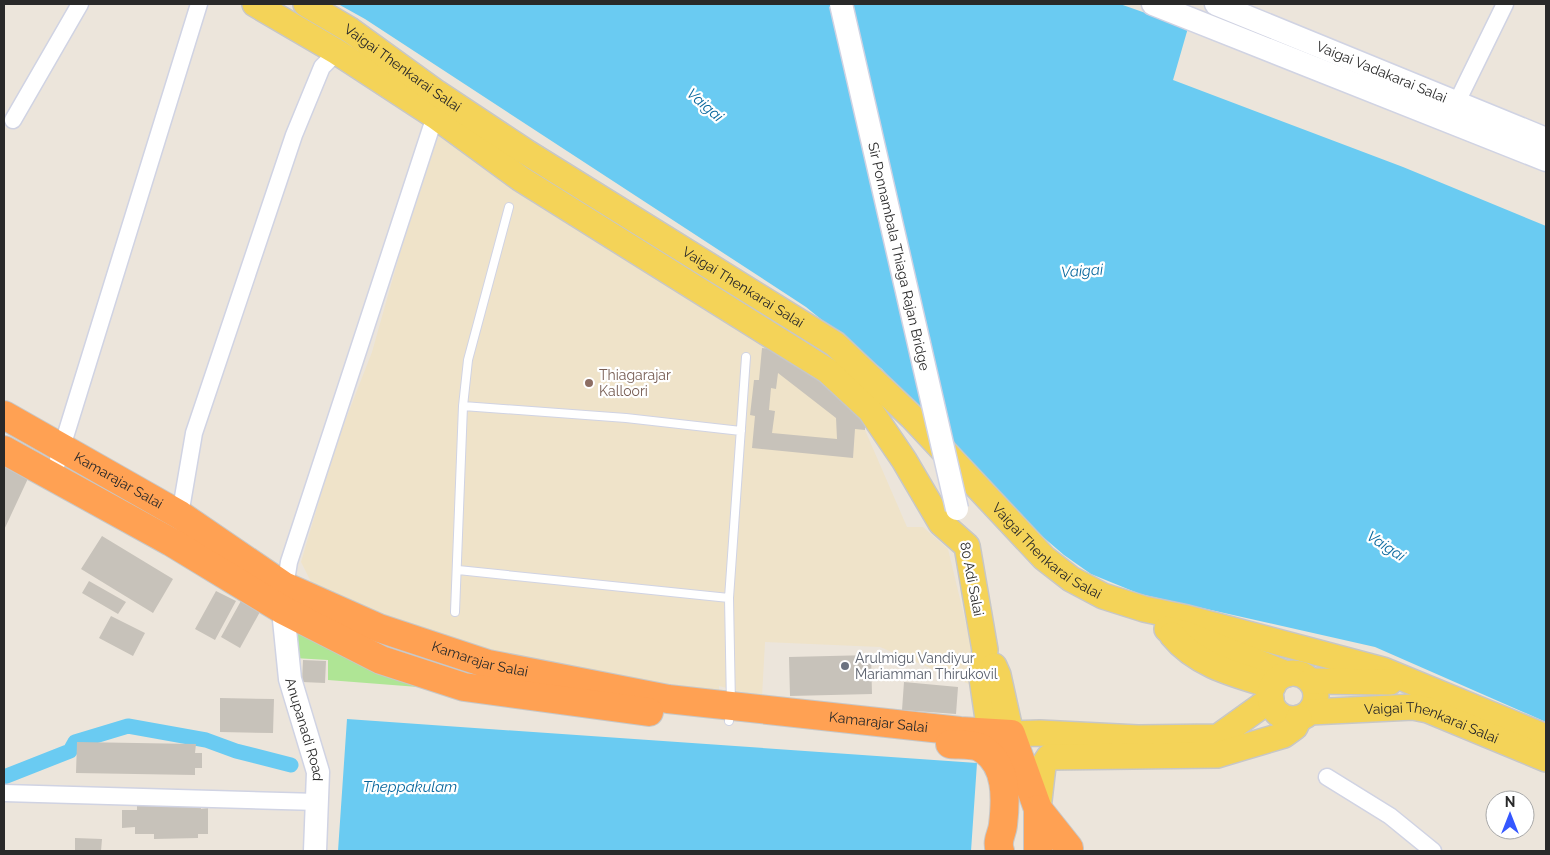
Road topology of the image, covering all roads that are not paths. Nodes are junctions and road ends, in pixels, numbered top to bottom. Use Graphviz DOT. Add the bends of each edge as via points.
graph roads {
  1 [pos="80,4"];
  2 [pos="199,4"];
  3 [pos="255,4"];
  4 [pos="306,4"];
  5 [pos="841,4"];
  6 [pos="1153,4"];
  7 [pos="1216,4"];
  8 [pos="1505,4"];
  9 [pos="337,52"];
  10 [pos="1457,102"];
  11 [pos="435,116"];
  12 [pos="13,120"];
  13 [pos="1546,139"];
  14 [pos="1546,160"];
  15 [pos="509,207"];
  16 [pos="746,357"];
  17 [pos="463,406"];
  18 [pos="4,415"];
  19 [pos="741,432"];
  20 [pos="61,447"];
  21 [pos="4,450"];
  22 [pos="53,476"];
  23 [pos="958,509"];
  24 [pos="180,516"];
  25 [pos="967,546"];
  26 [pos="458,570"];
  27 [pos="284,598"];
  28 [pos="729,598"];
  29 [pos="1144,609"];
  30 [pos="455,612"];
  31 [pos="1411,683"];
  32 [pos="1285,685"];
  33 [pos="730,713"];
  34 [pos="1305,715"];
  35 [pos="1546,737"];
  36 [pos="999,743"];
  37 [pos="1546,759"];
  38 [pos="1327,777"];
  39 [pos="4,793"];
  40 [pos="318,802"];
  41 [pos="1038,831"];
  42 [pos="1002,840"];
  43 [pos="1072,850"];
  44 [pos="315,851"];
  45 [pos="1433,851"];
  1 -- 12 [label="street"];
  2 -- 20 [label="street"];
  3 -- 9 [label="main road, Vaigai Thenkarai Salai"];
  4 -- 29 [label="main road, Vaigai Thenkarai Salai" via="350,30 526,152 835,344 912,417 1044,558 1071,579 1103,596"];
  5 -- 23 [label="street, Sir Ponnambala Thiaga Rajan Bridge, bridge"];
  6 -- 14 [label="street"];
  7 -- 10 [label="street, Vaigai Vadakarai Salai"];
  8 -- 10 [label="street"];
  9 -- 11 [label="main road, Vaigai Thenkarai Salai"];
  9 -- 24 [label="street" via="322,68 294,135 194,433"];
  10 -- 13 [label="street, Vaigai Vadakarai Salai"];
  11 -- 25 [label="main road, Vaigai Thenkarai Salai" via="521,179 828,370 870,410 941,523"];
  11 -- 27 [label="street" via="289,562"];
  15 -- 17 [label="lane" via="468,360"];
  16 -- 19 [label="lane"];
  17 -- 19 [label="lane" via="626,418"];
  17 -- 26 [label="lane"];
  18 -- 20 [label="highway, Kamarajar Salai"];
  19 -- 28 [label="lane"];
  20 -- 22 [label="street"];
  20 -- 24 [label="highway, Kamarajar Salai"];
  21 -- 22 [label="highway, Kamarajar Salai"];
  22 -- 27 [label="highway, Kamarajar Salai" via="172,542"];
  23 -- 25 [label="street, 80 Adi Salai"];
  24 -- 27 [label="highway, Kamarajar Salai"];
  25 -- 36 [label="main road, 80 Adi Salai" via="985,650 982,678"];
  26 -- 28 [label="lane"];
  26 -- 30 [label="lane"];
  27 -- 33 [label="highway, Kamarajar Salai" via="381,660 464,687 564,702"];
  27 -- 40 [label="street, Anupanadi Road" via="290,679 318,772"];
  28 -- 33 [label="lane"];
  29 -- 31 [label="main road, Vaigai Thenkarai Salai" via="1383,670"];
  29 -- 32 [label="main road, Vaigai Thenkarai Salai" via="1180,645 1206,663"];
  31 -- 32 [label="main road, Vaigai Thenkarai Salai"];
  31 -- 35 [label="main road, Vaigai Thenkarai Salai"];
  32 -- 34 [label="main road" via="1316,693 1316,700"];
  32 -- 34 [label="main road, Vaigai Thenkarai Salai" via="1276,711 1292,719"];
  32 -- 36 [label="main road" via="1218,737 1138,738 1040,733"];
  33 -- 36 [label="highway, Kamarajar Salai" via="980,748"];
  34 -- 37 [label="main road, Vaigai Thenkarai Salai" via="1413,707 1428,710"];
  34 -- 41 [label="main road" via="1284,735 1217,755 1049,757 1043,766"];
  36 -- 41 [label="highway"];
  36 -- 42 [label="highway" via="1006,785"];
  38 -- 45 [label="street" via="1390,816"];
  39 -- 40 [label="street"];
  40 -- 44 [label="street, Anupanadi Road"];
  41 -- 43 [label="highway"];
}
